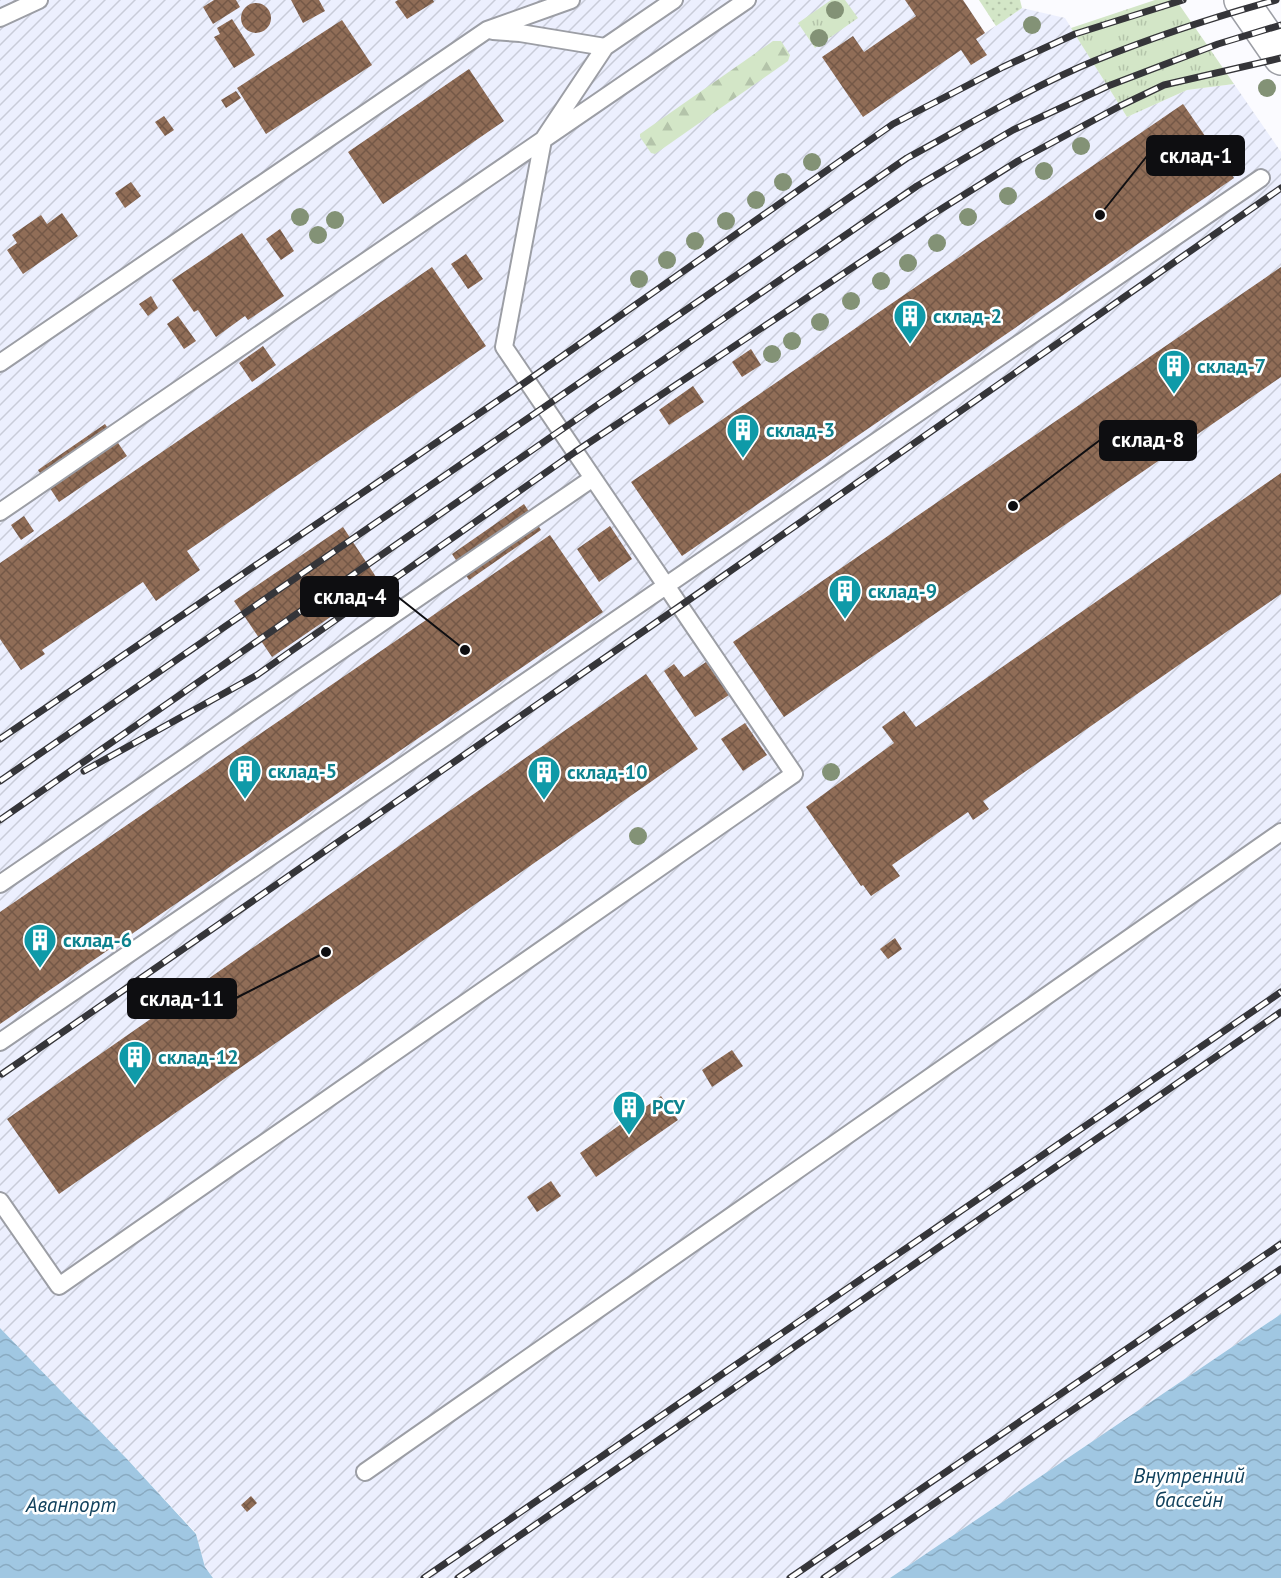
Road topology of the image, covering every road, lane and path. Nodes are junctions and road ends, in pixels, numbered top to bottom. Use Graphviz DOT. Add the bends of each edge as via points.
graph roads {
  1 [pos="39,0"];
  2 [pos="571,0"];
  3 [pos="674,0"];
  4 [pos="747,0"];
  5 [pos="1241,0"];
  6 [pos="0,18"];
  7 [pos="487,30"];
  8 [pos="605,47"];
  9 [pos="1281,58"];
  10 [pos="543,140"];
  11 [pos="1261,178"];
  12 [pos="0,363"];
  13 [pos="593,478"];
  14 [pos="0,512"];
  15 [pos="666,586"];
  16 [pos="1281,832"];
  17 [pos="0,884"];
  18 [pos="0,1042"];
  19 [pos="0,1201"];
  20 [pos="365,1472"];
  1 -- 6 [label="lane"];
  2 -- 7 [label="lane"];
  3 -- 8 [label="lane"];
  4 -- 10 [label="lane"];
  5 -- 9 [label="street"];
  7 -- 8 [label="lane"];
  7 -- 12 [label="lane"];
  8 -- 10 [label="lane"];
  10 -- 13 [label="lane" via="504,347"];
  10 -- 14 [label="lane"];
  11 -- 15 [label="lane"];
  13 -- 15 [label="lane"];
  13 -- 17 [label="lane"];
  15 -- 18 [label="lane"];
  15 -- 19 [label="lane" via="794,774 59,1286"];
  16 -- 20 [label="lane"];
}
